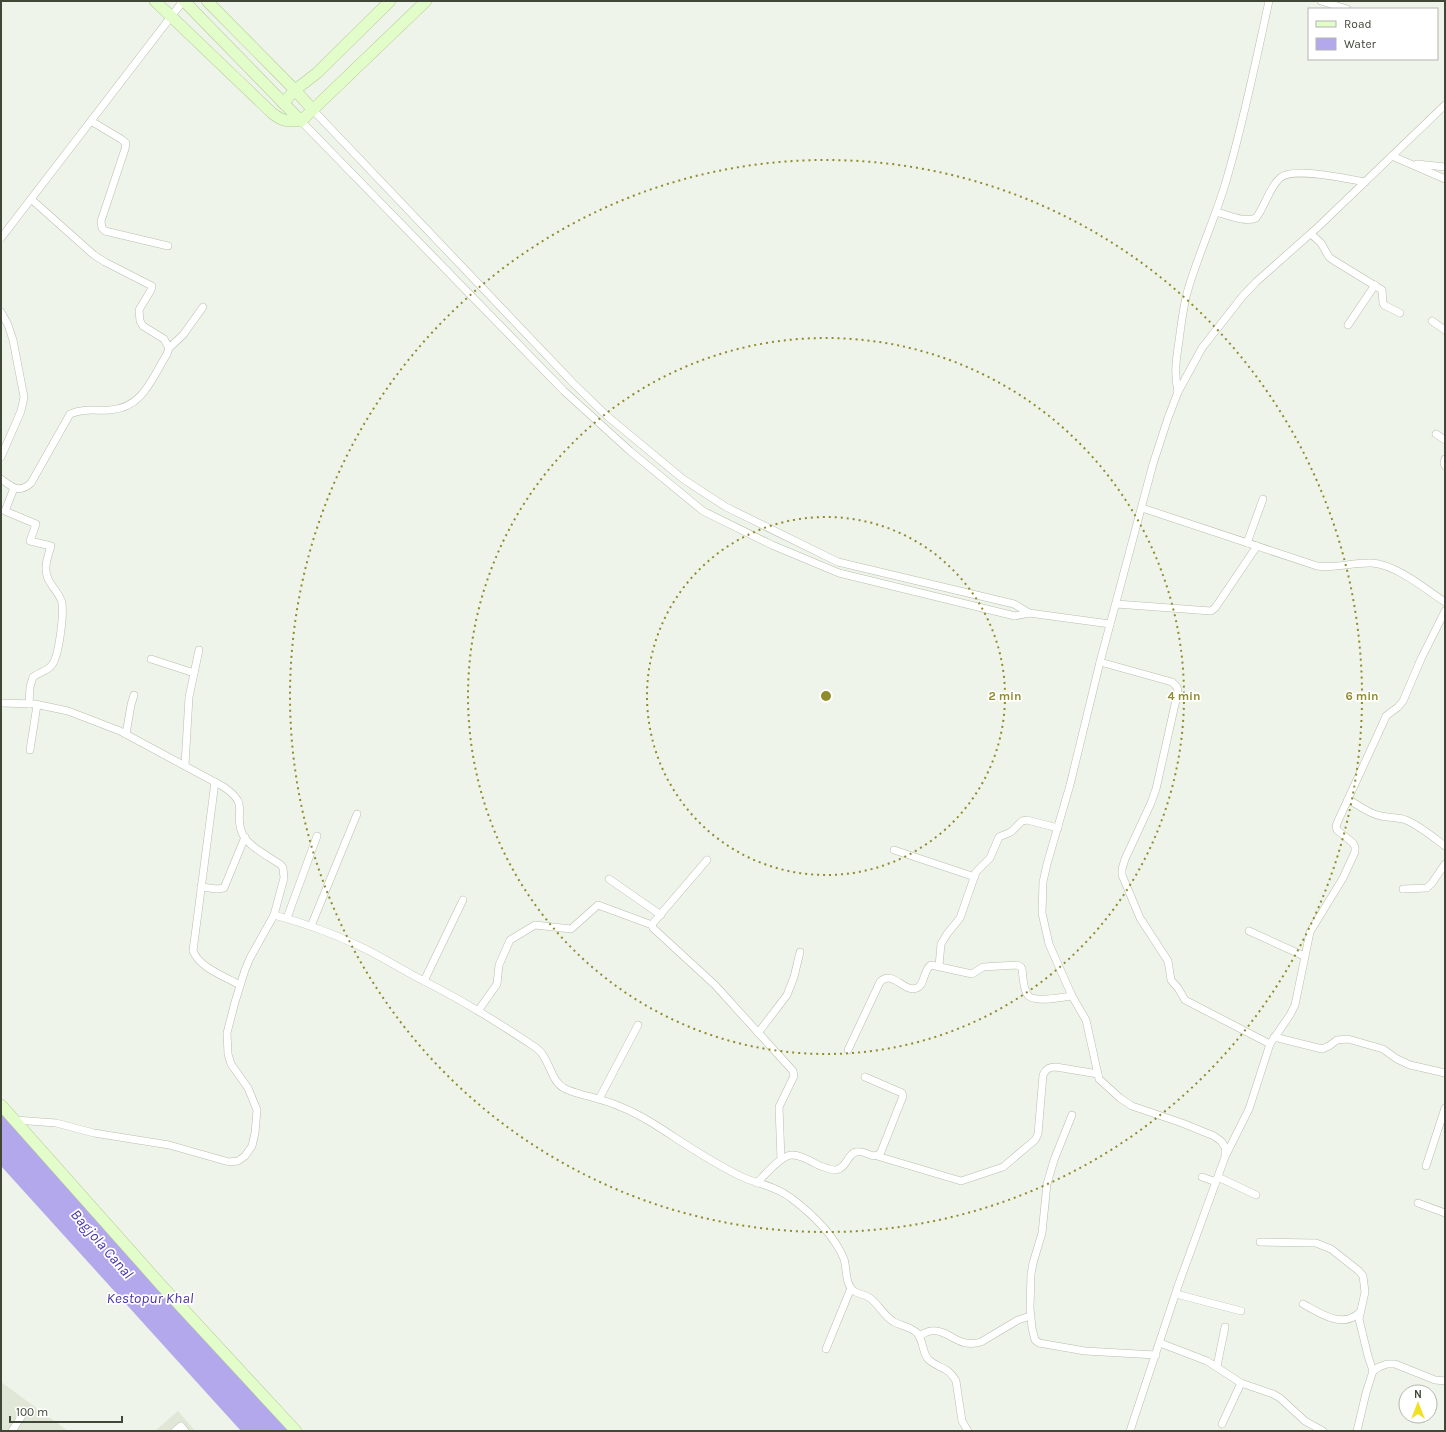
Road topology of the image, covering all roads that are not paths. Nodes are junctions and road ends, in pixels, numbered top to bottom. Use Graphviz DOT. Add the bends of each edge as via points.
graph roads {
  1 [pos="155,1"];
  2 [pos="184,1"];
  3 [pos="207,1"];
  4 [pos="390,1"];
  5 [pos="426,1"];
  6 [pos="1269,1"];
  7 [pos="1321,1"];
  8 [pos="1344,8"];
  9 [pos="172,16"];
  10 [pos="295,90"];
  11 [pos="283,103"];
  12 [pos="1445,105"];
  13 [pos="313,110"];
  14 [pos="91,121"];
  15 [pos="301,121"];
  16 [pos="1392,156"];
  17 [pos="1411,164"];
  18 [pos="1445,167"];
  19 [pos="1445,179"];
  20 [pos="1365,182"];
  21 [pos="31,198"];
  22 [pos="1216,212"];
  23 [pos="1311,234"];
  24 [pos="1,238"];
  25 [pos="168,246"];
  26 [pos="1374,285"];
  27 [pos="203,307"];
  28 [pos="1,312"];
  29 [pos="1400,313"];
  30 [pos="1432,321"];
  31 [pos="1348,326"];
  32 [pos="1445,330"];
  33 [pos="169,348"];
  34 [pos="1178,392"];
  35 [pos="1436,434"];
  36 [pos="1445,440"];
  37 [pos="1,456"];
  38 [pos="1445,459"];
  39 [pos="1445,466"];
  40 [pos="1,479"];
  41 [pos="14,488"];
  42 [pos="1264,499"];
  43 [pos="1142,508"];
  44 [pos="1247,543"];
  45 [pos="1257,546"];
  46 [pos="1445,602"];
  47 [pos="1116,604"];
  48 [pos="1445,611"];
  49 [pos="1029,613"];
  50 [pos="1110,624"];
  51 [pos="199,650"];
  52 [pos="151,659"];
  53 [pos="1100,662"];
  54 [pos="194,673"];
  55 [pos="134,695"];
  56 [pos="1,703"];
  57 [pos="29,704"];
  58 [pos="38,705"];
  59 [pos="126,734"];
  60 [pos="30,750"];
  61 [pos="185,765"];
  62 [pos="215,782"];
  63 [pos="1348,799"];
  64 [pos="357,814"];
  65 [pos="1058,828"];
  66 [pos="317,836"];
  67 [pos="245,837"];
  68 [pos="1445,846"];
  69 [pos="894,850"];
  70 [pos="707,860"];
  71 [pos="1445,864"];
  72 [pos="975,877"];
  73 [pos="609,879"];
  74 [pos="201,887"];
  75 [pos="1402,889"];
  76 [pos="463,900"];
  77 [pos="274,915"];
  78 [pos="660,915"];
  79 [pos="287,918"];
  80 [pos="652,925"];
  81 [pos="311,926"];
  82 [pos="1249,931"];
  83 [pos="800,952"];
  84 [pos="1304,956"];
  85 [pos="939,966"];
  86 [pos="424,981"];
  87 [pos="240,985"];
  88 [pos="1072,996"];
  89 [pos="478,1011"];
  90 [pos="638,1025"];
  91 [pos="758,1033"];
  92 [pos="1274,1037"];
  93 [pos="1270,1044"];
  94 [pos="848,1050"];
  95 [pos="1445,1073"];
  96 [pos="1098,1074"];
  97 [pos="865,1077"];
  98 [pos="599,1099"];
  99 [pos="1,1104"];
  100 [pos="1445,1108"];
  101 [pos="1072,1115"];
  102 [pos="15,1120"];
  103 [pos="877,1156"];
  104 [pos="1225,1157"];
  105 [pos="781,1159"];
  106 [pos="1426,1166"];
  107 [pos="1202,1177"];
  108 [pos="1217,1180"];
  109 [pos="757,1183"];
  110 [pos="1256,1195"];
  111 [pos="1418,1204"];
  112 [pos="1445,1213"];
  113 [pos="1260,1242"];
  114 [pos="850,1288"];
  115 [pos="1176,1294"];
  116 [pos="1303,1304"];
  117 [pos="1241,1311"];
  118 [pos="1359,1313"];
  119 [pos="1030,1316"];
  120 [pos="1225,1327"];
  121 [pos="919,1336"];
  122 [pos="1160,1343"];
  123 [pos="826,1348"];
  124 [pos="1156,1355"];
  125 [pos="1217,1366"];
  126 [pos="1373,1371"];
  127 [pos="1445,1381"];
  128 [pos="1241,1383"];
  129 [pos="23,1414"];
  130 [pos="1222,1424"];
  131 [pos="183,1428"];
  132 [pos="12,1431"];
  133 [pos="175,1431"];
  134 [pos="296,1431"];
  135 [pos="968,1431"];
  136 [pos="1130,1431"];
  137 [pos="1323,1431"];
  138 [pos="1357,1431"];
  1 -- 9 [label="street"];
  2 -- 9 [label="street"];
  2 -- 11 [label="street"];
  3 -- 10 [label="street"];
  4 -- 10 [label="street"];
  5 -- 13 [label="street"];
  6 -- 22 [label="street" via="1239,135"];
  7 -- 8 [label="street"];
  9 -- 14 [label="street"];
  9 -- 15 [label="street" via="280,119"];
  10 -- 11 [label="street"];
  10 -- 13 [label="street"];
  11 -- 15 [label="street"];
  12 -- 16 [label="street"];
  13 -- 15 [label="street"];
  13 -- 49 [label="street" via="573,383 607,416 683,479 726,508 838,562 1014,604"];
  14 -- 21 [label="street"];
  14 -- 25 [label="street" via="126,143 101,221 102,228 105,231"];
  15 -- 49 [label="street" via="564,391 630,451 703,511 772,545 839,573 1015,616"];
  16 -- 17 [label="street"];
  16 -- 20 [label="street"];
  17 -- 18 [label="street"];
  17 -- 19 [label="street"];
  20 -- 22 [label="street" via="1305,173 1285,175 1274,184 1256,218 1243,219"];
  20 -- 23 [label="street"];
  21 -- 24 [label="street"];
  21 -- 33 [label="street" via="94,255 152,286 139,310 140,321 143,326 164,339"];
  22 -- 34 [label="street" via="1197,261 1184,306 1175,365"];
  23 -- 26 [label="street" via="1333,260"];
  23 -- 34 [label="street" via="1242,297 1202,348"];
  26 -- 29 [label="street" via="1382,290 1382,303"];
  26 -- 31 [label="street"];
  27 -- 33 [label="street" via="183,335"];
  28 -- 37 [label="street" via="13,340 24,397 21,412"];
  30 -- 32 [label="street"];
  33 -- 41 [label="street" via="144,393 136,402 118,410 82,410 70,414 31,484 19,490"];
  34 -- 43 [label="street" via="1160,442"];
  35 -- 36 [label="street"];
  38 -- 39 [label="street"];
  40 -- 41 [label="street"];
  41 -- 57 [label="street" via="5,511 36,524 30,541 51,546 46,561 46,576 61,598 63,606 56,655 51,667 33,677"];
  42 -- 44 [label="street"];
  43 -- 44 [label="street"];
  43 -- 47 [label="street"];
  44 -- 45 [label="street"];
  45 -- 46 [label="street" via="1317,566 1334,567 1364,563 1384,566 1403,574"];
  45 -- 47 [label="street" via="1211,611"];
  47 -- 50 [label="street"];
  48 -- 63 [label="street" via="1403,701 1386,716"];
  49 -- 50 [label="street"];
  50 -- 53 [label="street"];
  51 -- 54 [label="street"];
  52 -- 54 [label="street"];
  53 -- 65 [label="street"];
  53 -- 93 [label="street" via="1172,682 1178,691 1156,789 1122,869 1124,882 1140,918 1166,957 1170,980 1185,1000"];
  54 -- 61 [label="street" via="189,697"];
  55 -- 59 [label="street"];
  56 -- 57 [label="street"];
  57 -- 58 [label="street"];
  58 -- 59 [label="street" via="68,711"];
  58 -- 60 [label="street"];
  59 -- 61 [label="street"];
  61 -- 62 [label="street"];
  62 -- 67 [label="street" via="239,800 240,824"];
  62 -- 74 [label="street"];
  63 -- 68 [label="street" via="1375,814 1407,820"];
  63 -- 84 [label="street" via="1336,826 1337,830 1353,843 1355,852 1343,878 1310,932"];
  64 -- 81 [label="street"];
  65 -- 72 [label="street" via="1032,820 1022,820 1011,832 999,837 990,858 976,872"];
  65 -- 88 [label="street" via="1043,882 1042,913 1049,944"];
  66 -- 79 [label="street"];
  67 -- 74 [label="street" via="224,888 217,890"];
  67 -- 77 [label="street" via="283,868 284,878"];
  69 -- 72 [label="street"];
  70 -- 78 [label="street"];
  71 -- 75 [label="street" via="1427,888"];
  72 -- 85 [label="street" via="964,912 941,944"];
  73 -- 78 [label="street"];
  74 -- 87 [label="street" via="193,951 203,965"];
  76 -- 86 [label="street"];
  77 -- 79 [label="street"];
  77 -- 87 [label="street" via="250,958"];
  78 -- 80 [label="street"];
  79 -- 81 [label="street"];
  80 -- 89 [label="street" via="598,905 571,929 535,925 510,940 499,965 497,984"];
  80 -- 91 [label="street" via="715,985"];
  81 -- 86 [label="street" via="360,946"];
  82 -- 84 [label="street"];
  83 -- 91 [label="street" via="787,994"];
  84 -- 92 [label="street" via="1295,1004"];
  85 -- 88 [label="street" via="972,974 984,967 1017,965 1022,969 1027,996 1039,1000"];
  85 -- 94 [label="street" via="928,966 921,984 915,989 890,978 883,979"];
  86 -- 89 [label="street"];
  87 -- 102 [label="street" via="227,1034 228,1054 231,1064 253,1098 257,1122 252,1146 238,1161 219,1160 169,1145 94,1133 56,1123"];
  88 -- 96 [label="street" via="1086,1020"];
  89 -- 98 [label="street" via="538,1049 561,1087"];
  90 -- 98 [label="street"];
  91 -- 105 [label="street" via="794,1076 780,1107"];
  92 -- 93 [label="street"];
  92 -- 95 [label="street" via="1322,1049 1337,1040 1348,1039 1380,1048 1410,1064"];
  93 -- 104 [label="street" via="1249,1110"];
  96 -- 103 [label="street" via="1056,1067 1046,1069 1043,1075 1038,1134 1035,1140 1002,1167 961,1182"];
  96 -- 104 [label="street" via="1108,1089 1132,1106 1214,1136 1225,1147"];
  97 -- 103 [label="street" via="902,1092 903,1096 881,1152"];
  98 -- 109 [label="street" via="622,1107 704,1156"];
  99 -- 102 [label="street"];
  100 -- 106 [label="street"];
  101 -- 119 [label="street" via="1047,1184 1042,1233 1031,1274"];
  102 -- 134 [label="street" via="161,1285"];
  103 -- 105 [label="street" via="856,1152 843,1166 834,1170 793,1155"];
  104 -- 108 [label="street"];
  105 -- 109 [label="street"];
  107 -- 108 [label="street"];
  108 -- 110 [label="street"];
  108 -- 115 [label="street"];
  109 -- 114 [label="street" via="772,1187 790,1197 822,1227 845,1262"];
  111 -- 112 [label="street"];
  113 -- 118 [label="street" via="1309,1242 1331,1249 1363,1276 1365,1292"];
  114 -- 121 [label="street" via="855,1293 871,1299 887,1316 916,1331"];
  114 -- 123 [label="street"];
  115 -- 117 [label="street"];
  115 -- 122 [label="street"];
  116 -- 118 [label="street" via="1340,1320 1351,1320"];
  118 -- 126 [label="street" via="1360,1326"];
  119 -- 121 [label="street" via="1018,1320 981,1342 963,1343 938,1331"];
  119 -- 124 [label="street" via="1033,1336 1039,1343 1086,1351"];
  120 -- 125 [label="street"];
  121 -- 135 [label="street" via="930,1361 945,1368 956,1381 962,1421"];
  122 -- 124 [label="street"];
  122 -- 125 [label="street"];
  124 -- 136 [label="street"];
  125 -- 128 [label="street"];
  126 -- 127 [label="street" via="1387,1364 1395,1364 1435,1380"];
  126 -- 138 [label="street"];
  128 -- 130 [label="street"];
  128 -- 137 [label="street" via="1280,1398 1305,1421"];
  129 -- 132 [label="street"];
  131 -- 133 [label="street"];
}
